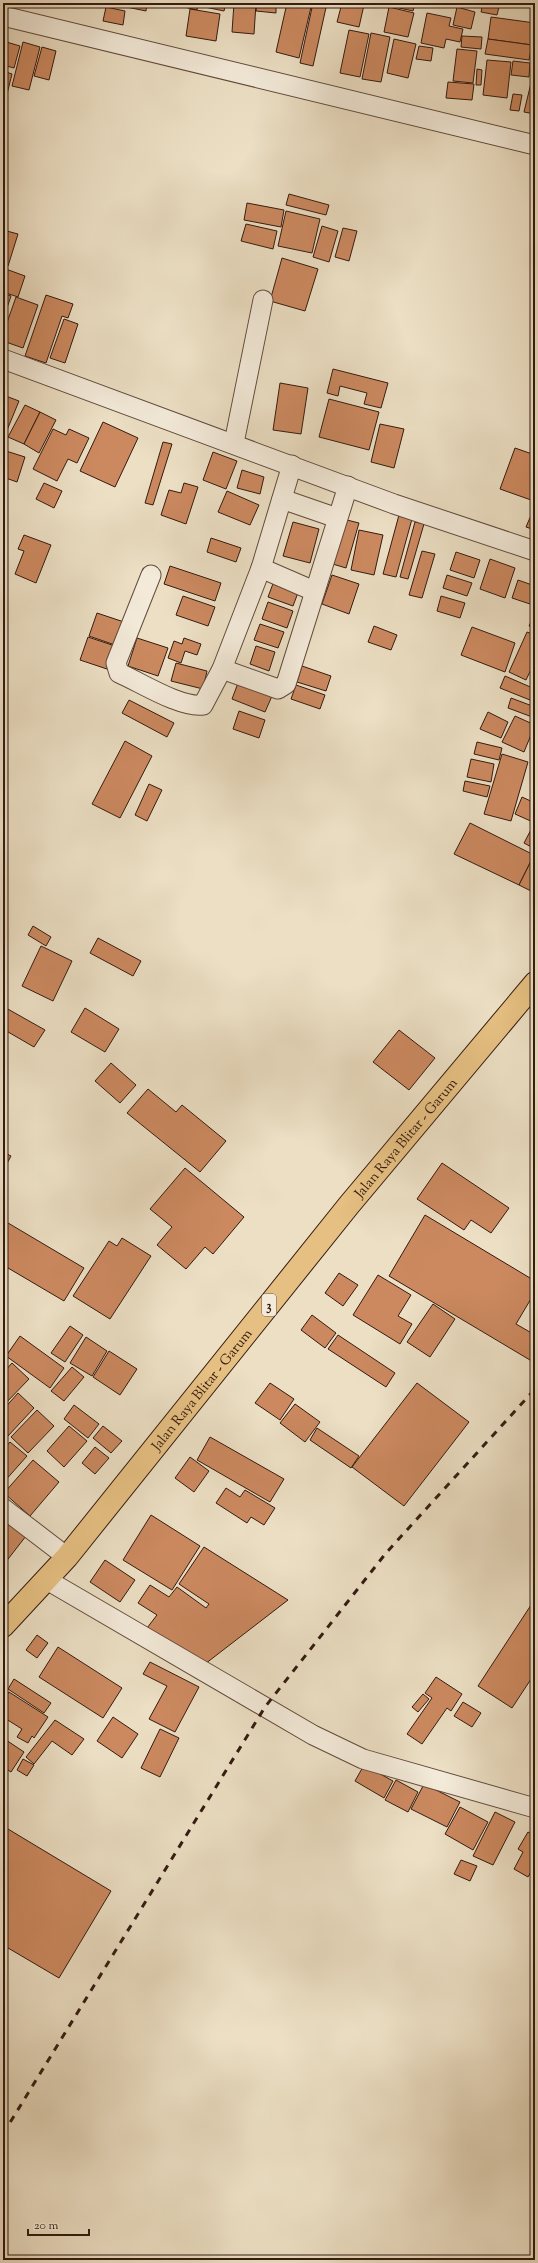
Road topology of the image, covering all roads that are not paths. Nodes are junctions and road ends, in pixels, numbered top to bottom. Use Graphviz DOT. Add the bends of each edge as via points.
graph roads {
  1 [pos="3,16"];
  2 [pos="535,145"];
  3 [pos="263,300"];
  4 [pos="3,359"];
  5 [pos="234,443"];
  6 [pos="292,465"];
  7 [pos="348,486"];
  8 [pos="282,499"];
  9 [pos="337,518"];
  10 [pos="535,551"];
  11 [pos="261,568"];
  12 [pos="151,575"];
  13 [pos="314,591"];
  14 [pos="222,669"];
  15 [pos="535,983"];
  16 [pos="3,1508"];
  17 [pos="67,1557"];
  18 [pos="47,1580"];
  19 [pos="3,1626"];
  20 [pos="535,1808"];
  1 -- 2 [label="street"];
  3 -- 5 [label="street"];
  4 -- 5 [label="street"];
  5 -- 6 [label="street"];
  6 -- 7 [label="street"];
  6 -- 8 [label="street"];
  7 -- 9 [label="street"];
  7 -- 10 [label="street"];
  8 -- 9 [label="street"];
  8 -- 11 [label="street"];
  9 -- 13 [label="street"];
  11 -- 13 [label="street"];
  11 -- 14 [label="street"];
  12 -- 14 [label="street" via="116,663 119,673 196,706 207,701"];
  13 -- 14 [label="street" via="288,681 284,687 278,689"];
  15 -- 17 [label="highway, Jalan Raya Blitar - Garum / 3" via="349,1205"];
  16 -- 17 [label="street"];
  17 -- 18 [label="highway, Jalan Raya Blitar - Garum / 3"];
  18 -- 19 [label="highway, Jalan Raya Blitar - Garum / 3"];
  18 -- 20 [label="street" via="306,1731 363,1759"];
}
